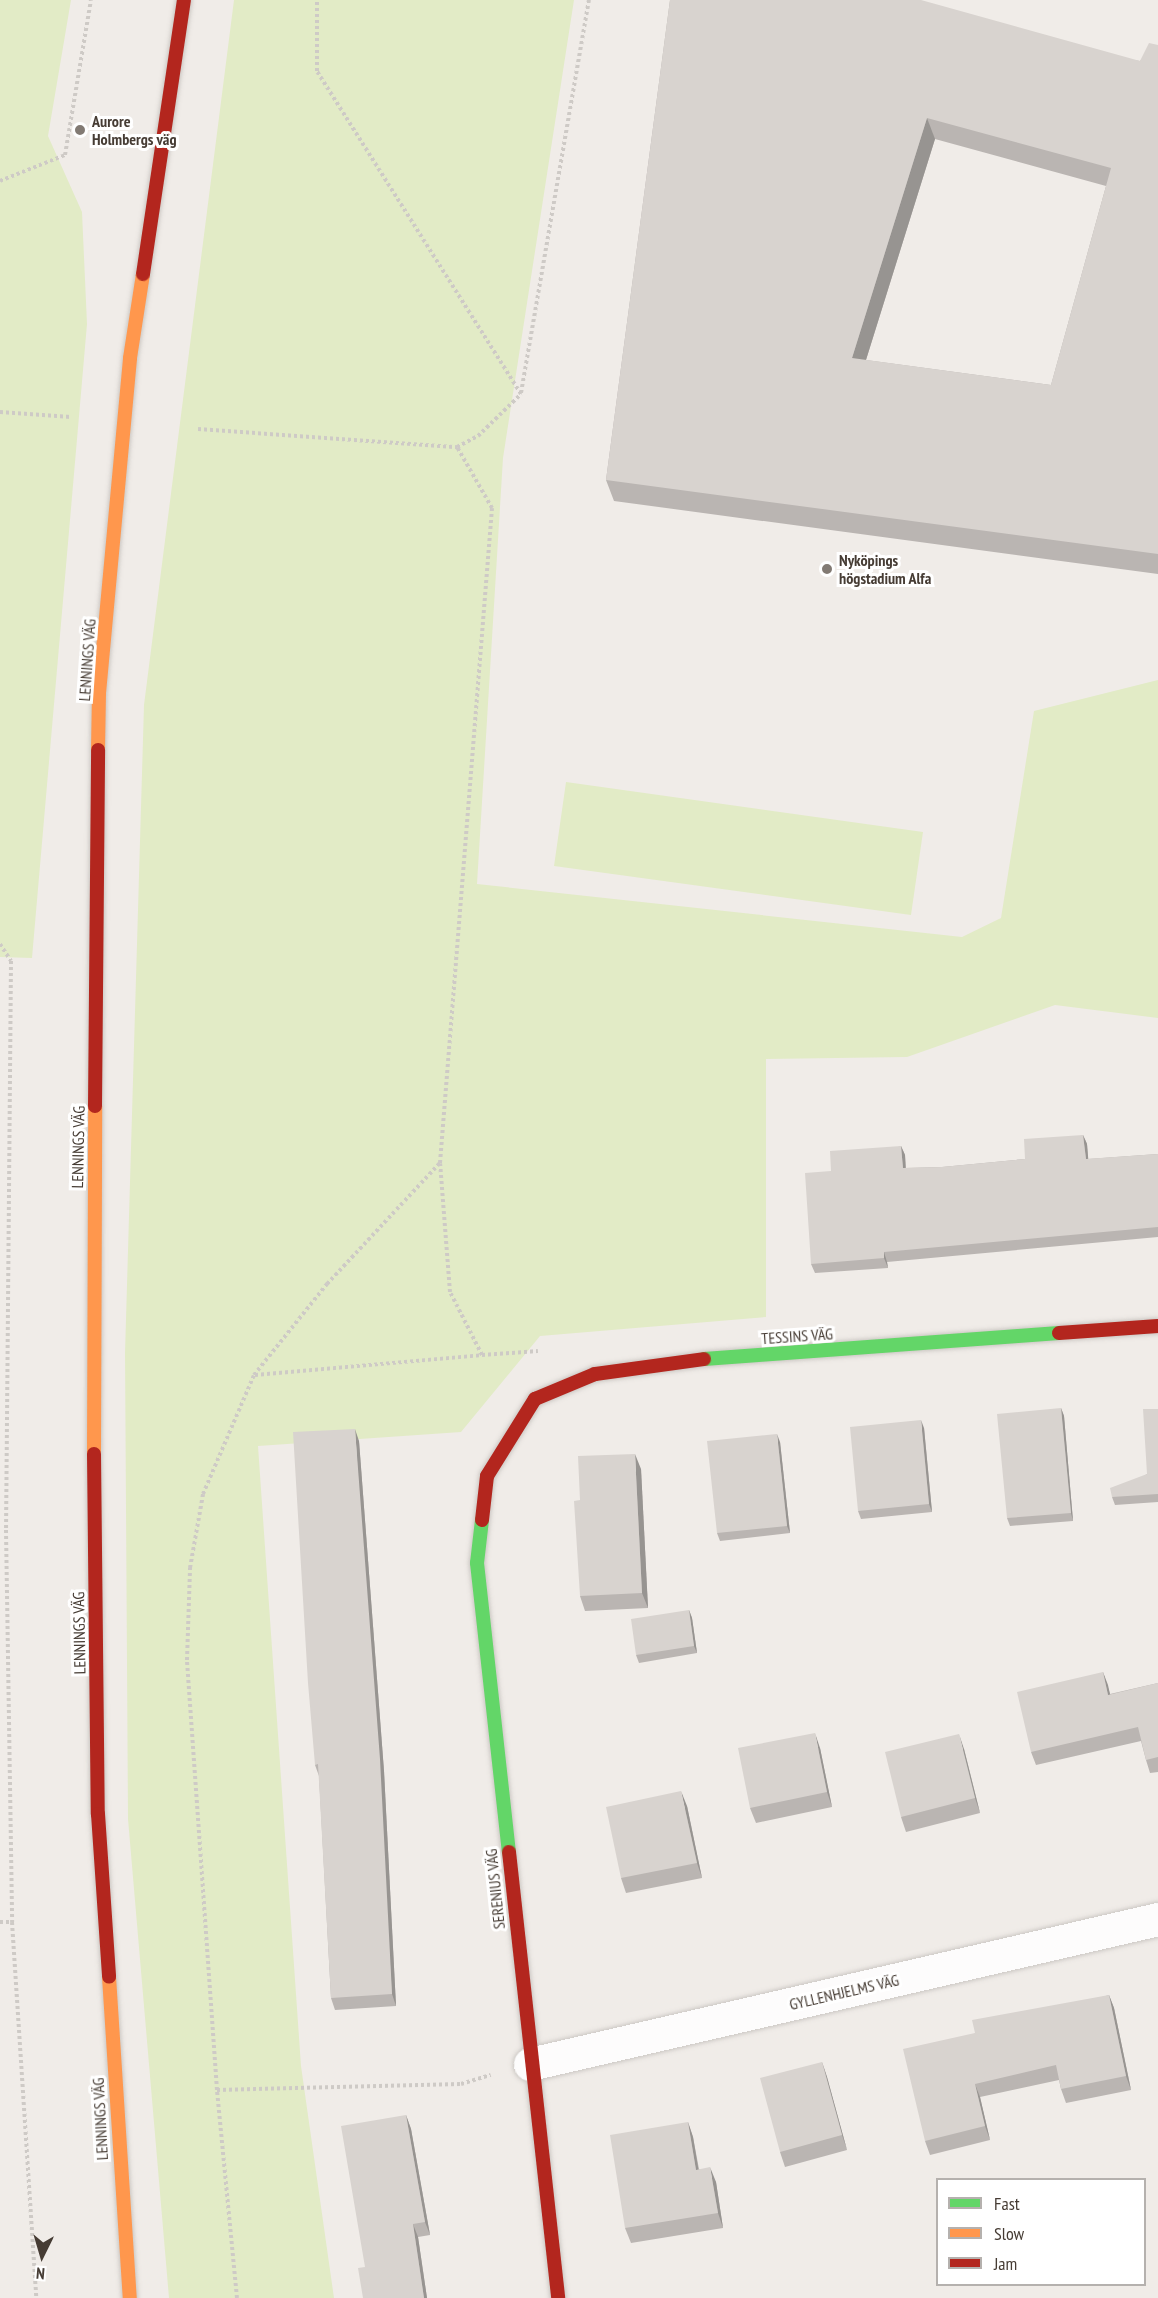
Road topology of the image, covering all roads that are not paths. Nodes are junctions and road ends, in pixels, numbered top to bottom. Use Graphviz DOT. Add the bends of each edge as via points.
graph roads {
  1 [pos="184,0"];
  2 [pos="1158,1326"];
  3 [pos="487,1476"];
  4 [pos="1158,1919"];
  5 [pos="530,2064"];
  6 [pos="130,2298"];
  7 [pos="558,2298"];
  1 -- 6 [label="main road, LENNINGS VÄG" via="130,358 99,693 93,1357 98,1814"];
  2 -- 3 [label="main road, TESSINS VÄG" via="678,1361 595,1374 535,1399"];
  3 -- 5 [label="main road, SERENIUS VÄG" via="477,1563"];
  4 -- 5 [label="street, GYLLENHJELMS VÄG"];
  5 -- 7 [label="main road, SERENIUS VÄG"];
}
